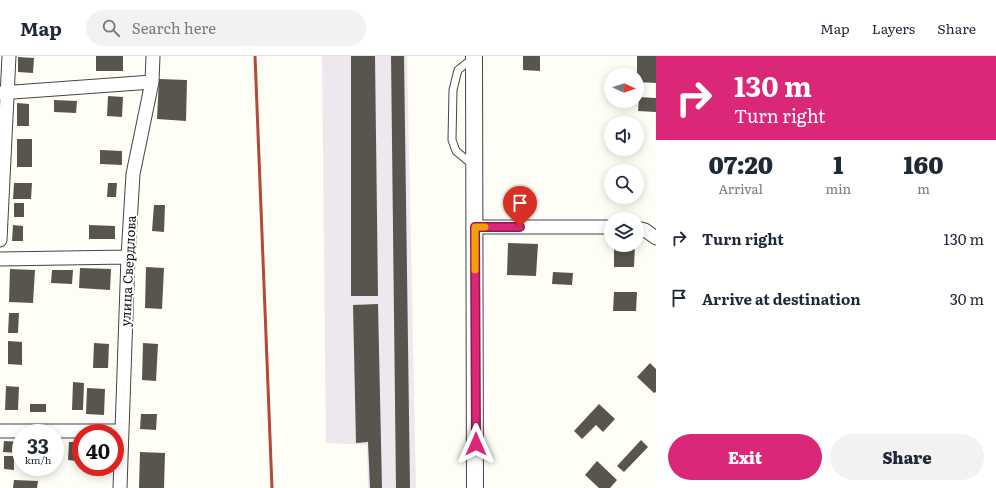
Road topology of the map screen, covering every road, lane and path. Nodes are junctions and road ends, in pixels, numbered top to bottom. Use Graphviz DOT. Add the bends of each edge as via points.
graph roads {
  1 [pos="9,56"];
  2 [pos="153,56"];
  3 [pos="474,57"];
  4 [pos="152,82"];
  5 [pos="4,93"];
  6 [pos="475,167"];
  7 [pos="475,227"];
  8 [pos="604,227"];
  9 [pos="644,230"];
  10 [pos="656,238"];
  11 [pos="0,240"];
  12 [pos="128,257"];
  13 [pos="0,259"];
  14 [pos="121,424"];
  15 [pos="0,431"];
  16 [pos="72,431"];
  17 [pos="120,476"];
  18 [pos="120,488"];
  19 [pos="475,488"];
  1 -- 5 [label="street"];
  2 -- 4 [label="street, улица Свердлова"];
  3 -- 6 [label="street"];
  3 -- 6 [label="lane" via="458,70 453,90 452,140 456,151"];
  4 -- 5 [label="street"];
  4 -- 12 [label="street, улица Свердлова" via="133,174"];
  5 -- 11 [label="street"];
  6 -- 7 [label="street"];
  7 -- 8 [label="street"];
  7 -- 19 [label="street"];
  9 -- 10 [label="street"];
  12 -- 13 [label="street"];
  12 -- 14 [label="street, улица Свердлова"];
  15 -- 16 [label="street"];
  17 -- 18 [label="street, улица Свердлова"];
}
